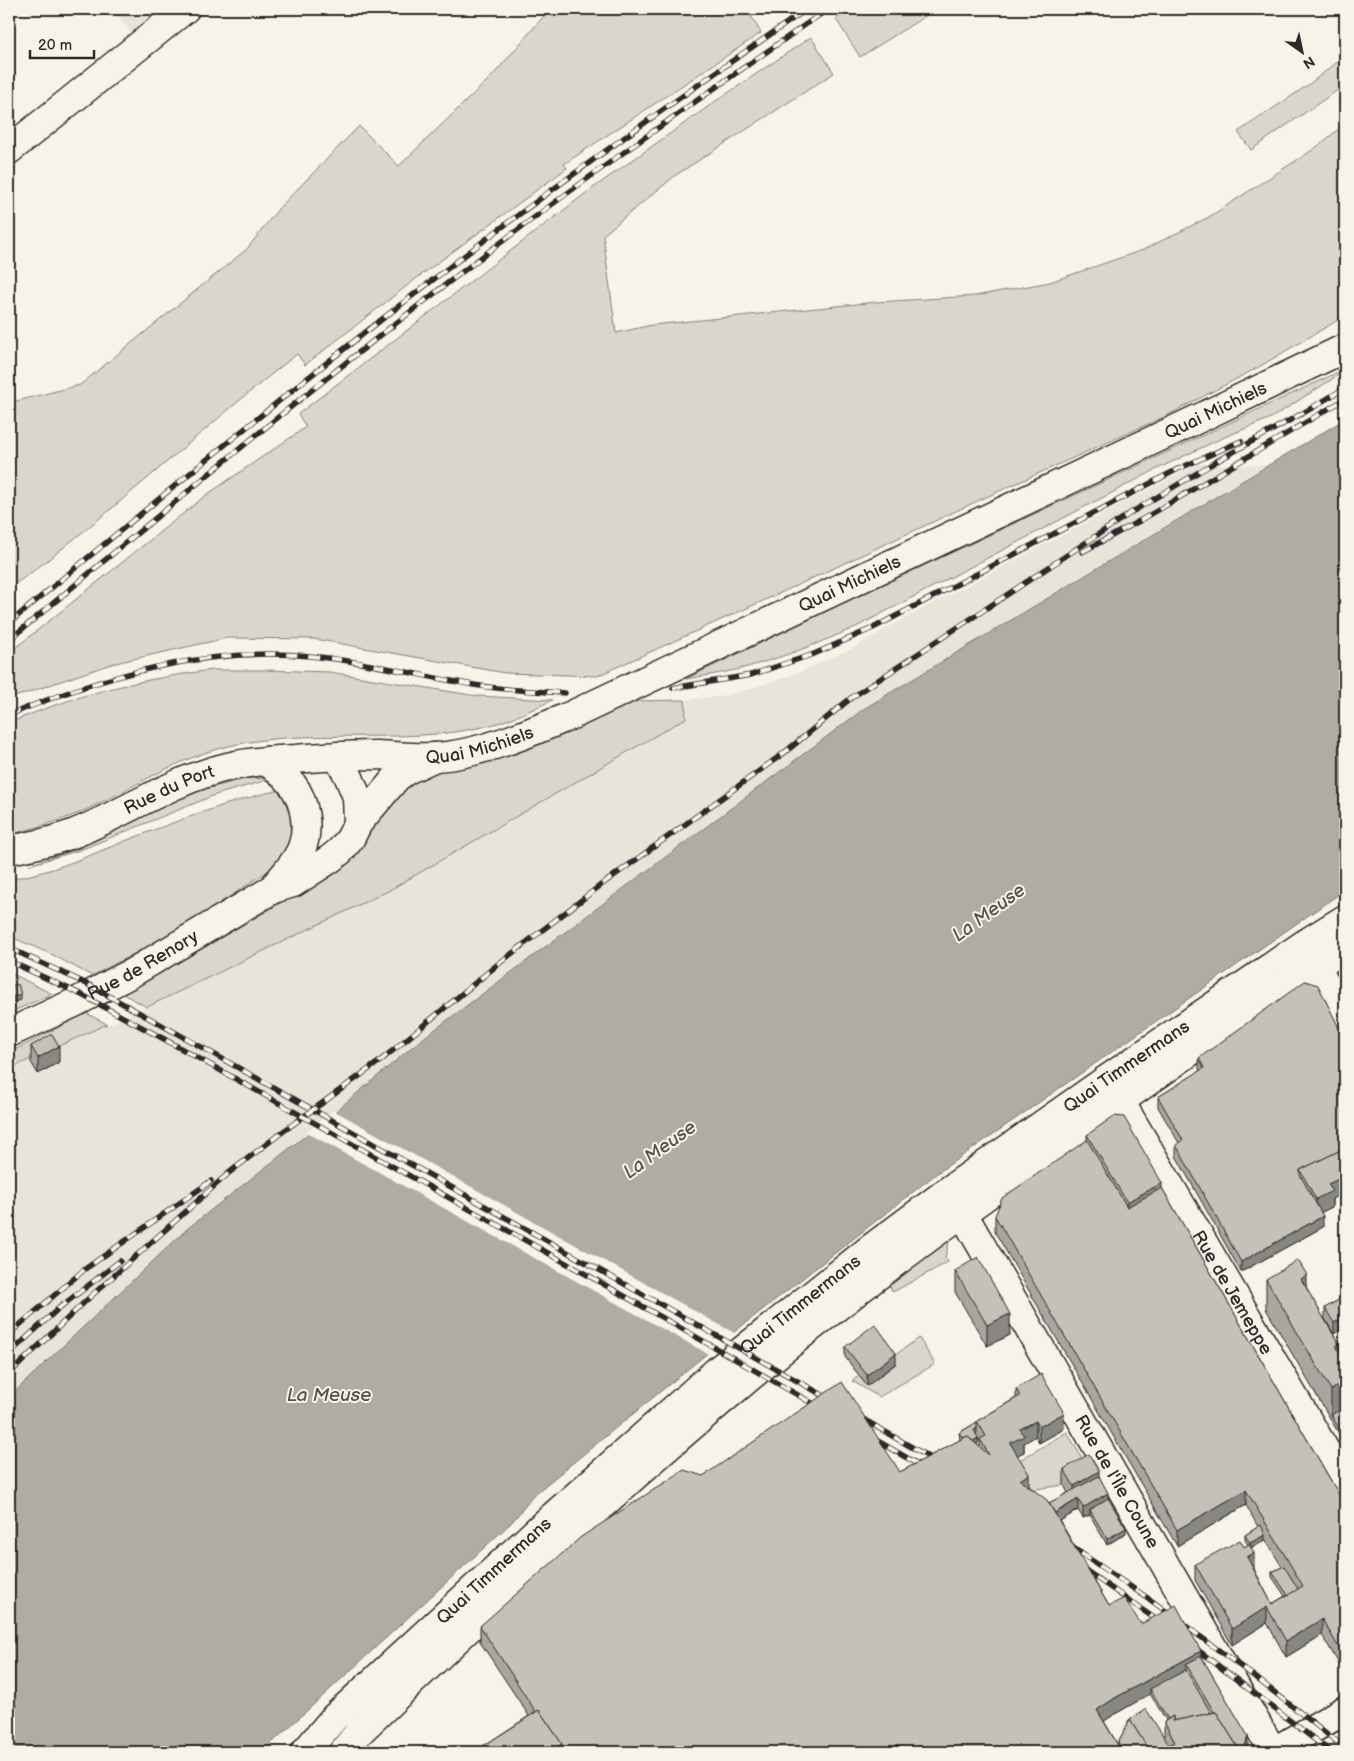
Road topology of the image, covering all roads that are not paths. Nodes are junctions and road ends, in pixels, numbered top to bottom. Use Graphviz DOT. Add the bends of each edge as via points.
graph roads {
  1 [pos="184,9"];
  2 [pos="9,150"];
  3 [pos="1345,348"];
  4 [pos="330,756"];
  5 [pos="435,757"];
  6 [pos="266,761"];
  7 [pos="300,800"];
  8 [pos="358,823"];
  9 [pos="9,850"];
  10 [pos="273,889"];
  11 [pos="1345,919"];
  12 [pos="1345,948"];
  13 [pos="1316,966"];
  14 [pos="1345,1022"];
  15 [pos="9,1033"];
  16 [pos="1120,1101"];
  17 [pos="962,1212"];
  18 [pos="1345,1484"];
  19 [pos="1345,1710"];
  20 [pos="305,1752"];
  21 [pos="343,1752"];
  22 [pos="1273,1752"];
  1 -- 2 [label="main road"];
  3 -- 5 [label="main road, Quai Michiels" via="572,715 506,741 460,754"];
  4 -- 5 [label="main road, Quai Michiels"];
  4 -- 6 [label="main road, Rue du Port"];
  4 -- 7 [label="main road, Rue de Renory" via="305,776"];
  4 -- 8 [label="main road" via="348,775 357,797"];
  5 -- 8 [label="main road, Rue de Renory" via="397,777"];
  6 -- 7 [label="main road, Rue de Renory" via="293,784"];
  6 -- 9 [label="main road, Rue du Port" via="198,775 73,833"];
  7 -- 10 [label="main road, Rue de Renory" via="306,823 305,837 294,862"];
  8 -- 10 [label="main road, Rue de Renory" via="350,839 335,856 293,883"];
  10 -- 15 [label="main road, Rue de Renory" via="130,974"];
  11 -- 20 [label="main road, Quai Timmermans" via="1216,1003 956,1186 870,1249 726,1364 527,1540 334,1718"];
  12 -- 13 [label="main road, Quai Timmermans"];
  13 -- 14 [label="main road"];
  13 -- 16 [label="main road, Quai Timmermans"];
  16 -- 17 [label="main road, Quai Timmermans"];
  16 -- 18 [label="main road, Rue de Jemeppe"];
  17 -- 21 [label="main road, Quai Timmermans" via="731,1392 558,1544 359,1732"];
  17 -- 22 [label="main road, Rue de l'Île Coune"];
  19 -- 22 [label="main road"];
}
